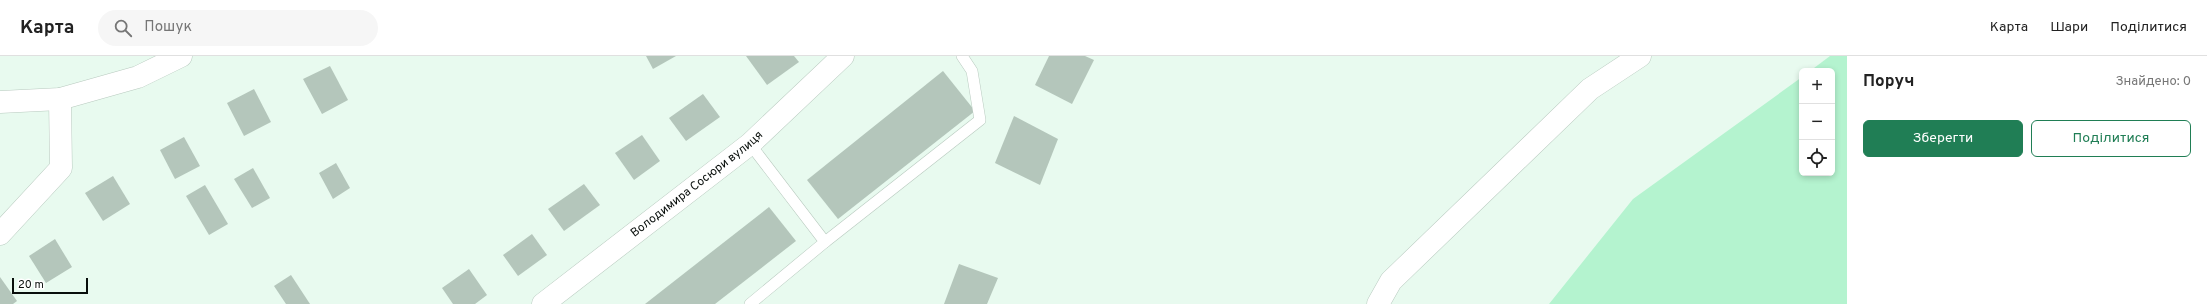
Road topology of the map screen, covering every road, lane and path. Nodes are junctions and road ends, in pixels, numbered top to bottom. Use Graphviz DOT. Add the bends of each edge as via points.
graph roads {
  1 [pos="181,56"];
  2 [pos="843,56"];
  3 [pos="962,56"];
  4 [pos="1640,56"];
  5 [pos="60,99"];
  6 [pos="0,102"];
  7 [pos="750,144"];
  8 [pos="0,234"];
  9 [pos="826,242"];
  10 [pos="543,304"];
  11 [pos="750,304"];
  12 [pos="1378,304"];
  1 -- 5 [label="street" via="138,77"];
  2 -- 7 [label="street, Володимира Сосюри вулиця"];
  3 -- 9 [label="lane" via="972,71 980,120"];
  4 -- 12 [label="street" via="1590,90 1391,281"];
  5 -- 6 [label="street"];
  5 -- 8 [label="street" via="61,168"];
  7 -- 9 [label="lane"];
  7 -- 10 [label="street, Володимира Сосюри вулиця"];
  9 -- 11 [label="lane"];
}
